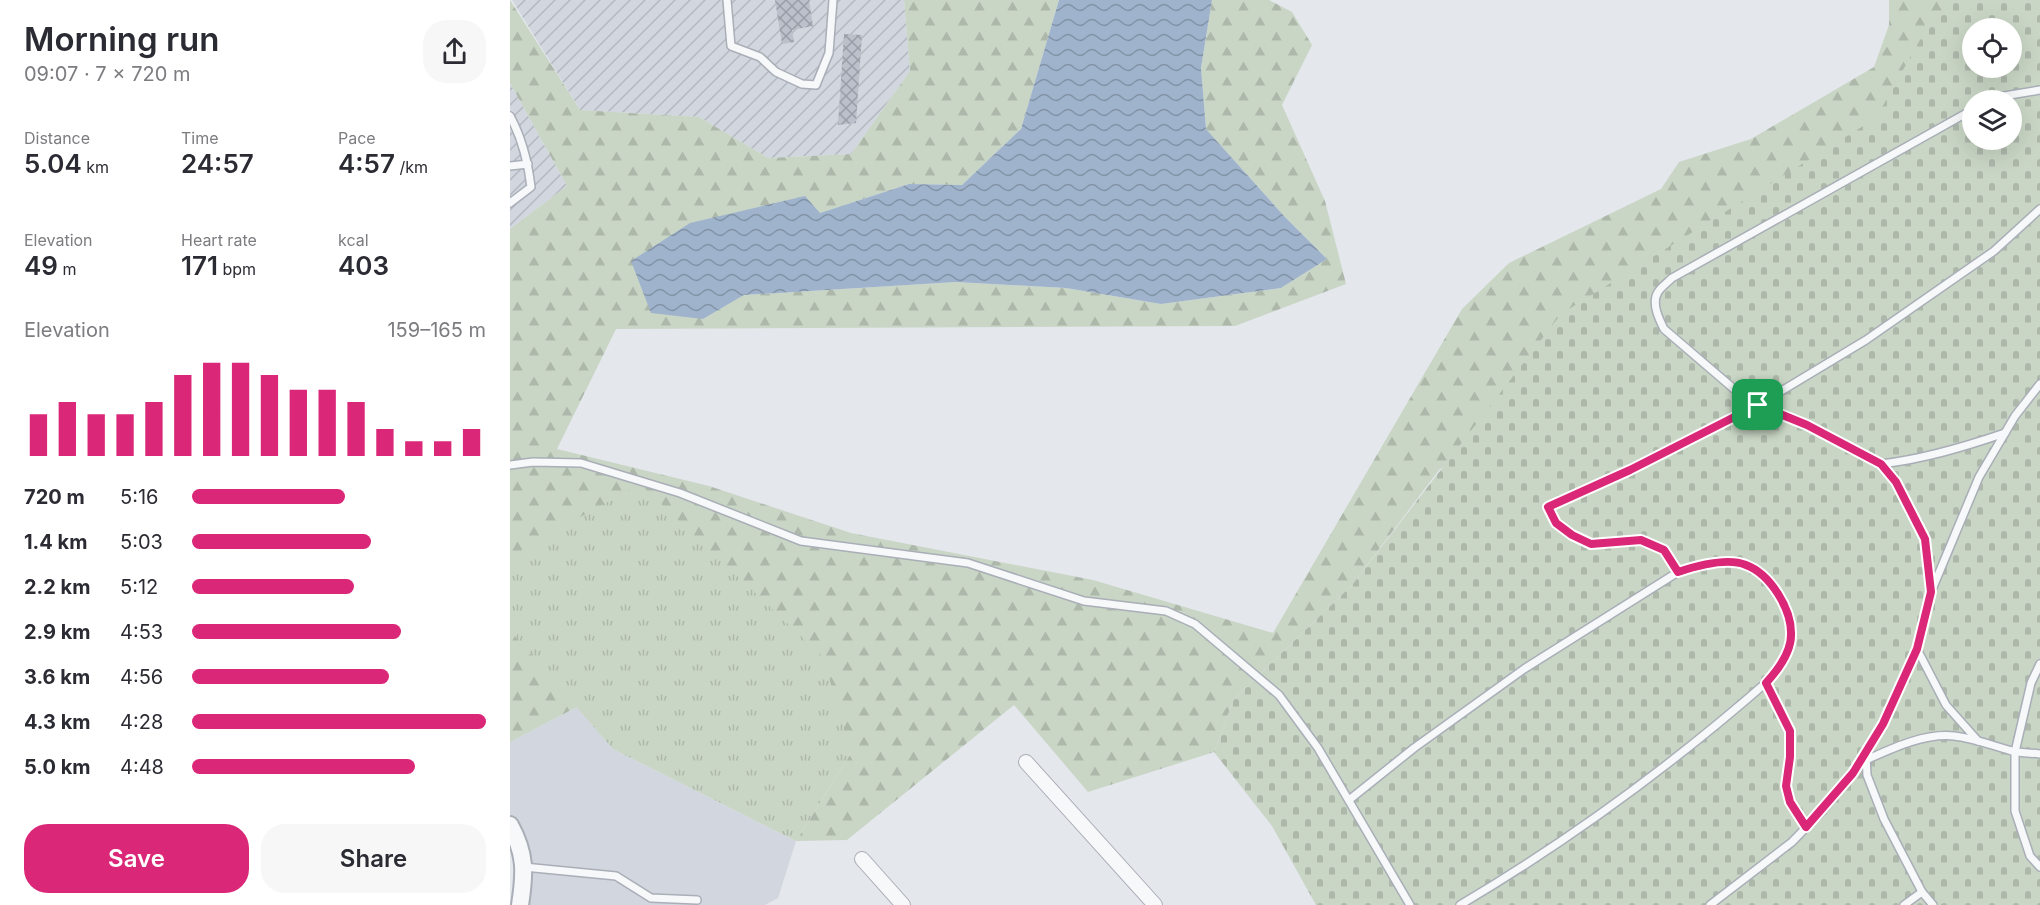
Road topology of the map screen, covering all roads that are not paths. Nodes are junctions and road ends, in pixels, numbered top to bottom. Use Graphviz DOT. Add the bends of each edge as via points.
graph roads {
  1 [pos="727,0"];
  2 [pos="833,0"];
  3 [pos="2040,90"];
  4 [pos="2022,93"];
  5 [pos="1962,116"];
  6 [pos="510,117"];
  7 [pos="528,164"];
  8 [pos="510,166"];
  9 [pos="510,203"];
  10 [pos="2040,209"];
  11 [pos="2040,384"];
  12 [pos="1758,405"];
  13 [pos="2005,433"];
  14 [pos="1881,464"];
  15 [pos="510,465"];
  16 [pos="1678,572"];
  17 [pos="1931,592"];
  18 [pos="1917,649"];
  19 [pos="2040,664"];
  20 [pos="1766,683"];
  21 [pos="1977,741"];
  22 [pos="2015,752"];
  23 [pos="2040,754"];
  24 [pos="1866,756"];
  25 [pos="1026,762"];
  26 [pos="1349,800"];
  27 [pos="510,825"];
  28 [pos="1806,827"];
  29 [pos="515,851"];
  30 [pos="862,859"];
  31 [pos="524,867"];
  32 [pos="2040,867"];
  33 [pos="1922,892"];
  34 [pos="697,900"];
  35 [pos="520,905"];
  36 [pos="903,905"];
  37 [pos="1155,905"];
  38 [pos="1410,905"];
  39 [pos="1460,905"];
  40 [pos="1710,905"];
  41 [pos="1904,905"];
  42 [pos="1933,905"];
  1 -- 2 [label="lane" via="731,46 760,57 776,72 802,84 816,84 829,53"];
  3 -- 4 [label="lane"];
  5 -- 12 [label="lane" via="1672,278 1657,292 1657,315 1664,329"];
  6 -- 7 [label="lane"];
  7 -- 8 [label="lane"];
  7 -- 9 [label="lane" via="531,187"];
  10 -- 12 [label="lane" via="1994,251 1866,340"];
  11 -- 13 [label="lane"];
  12 -- 14 [label="lane" via="1807,425"];
  12 -- 16 [label="lane" via="1548,507 1556,523 1572,535 1591,544 1641,540 1664,550"];
  13 -- 14 [label="lane" via="1959,449"];
  13 -- 17 [label="lane" via="1979,477"];
  14 -- 17 [label="lane" via="1896,482 1925,539"];
  15 -- 26 [label="lane" via="581,463 680,493 801,541 968,563 1084,602 1166,610 1195,624 1279,695 1318,748"];
  16 -- 20 [label="lane" via="1720,563 1744,564 1773,586 1786,607 1791,635 1783,662"];
  16 -- 26 [label="lane" via="1524,669"];
  17 -- 18 [label="lane"];
  18 -- 21 [label="lane" via="1946,705"];
  18 -- 24 [label="lane"];
  19 -- 22 [label="lane" via="2031,683"];
  20 -- 28 [label="lane" via="1790,731 1786,786 1790,802"];
  20 -- 39 [label="lane" via="1652,777 1520,870"];
  21 -- 22 [label="lane"];
  21 -- 24 [label="lane" via="1935,737"];
  22 -- 23 [label="lane"];
  22 -- 32 [label="lane" via="2015,812 2030,856"];
  24 -- 28 [label="lane"];
  24 -- 33 [label="lane" via="1867,775 1884,819"];
  25 -- 37 [label="street"];
  26 -- 38 [label="lane"];
  27 -- 29 [label="street" via="518,839"];
  28 -- 40 [label="lane"];
  29 -- 31 [label="street"];
  30 -- 36 [label="street"];
  31 -- 34 [label="lane" via="616,876 651,898"];
  31 -- 35 [label="street"];
  33 -- 41 [label="lane"];
  33 -- 42 [label="lane"];
}
